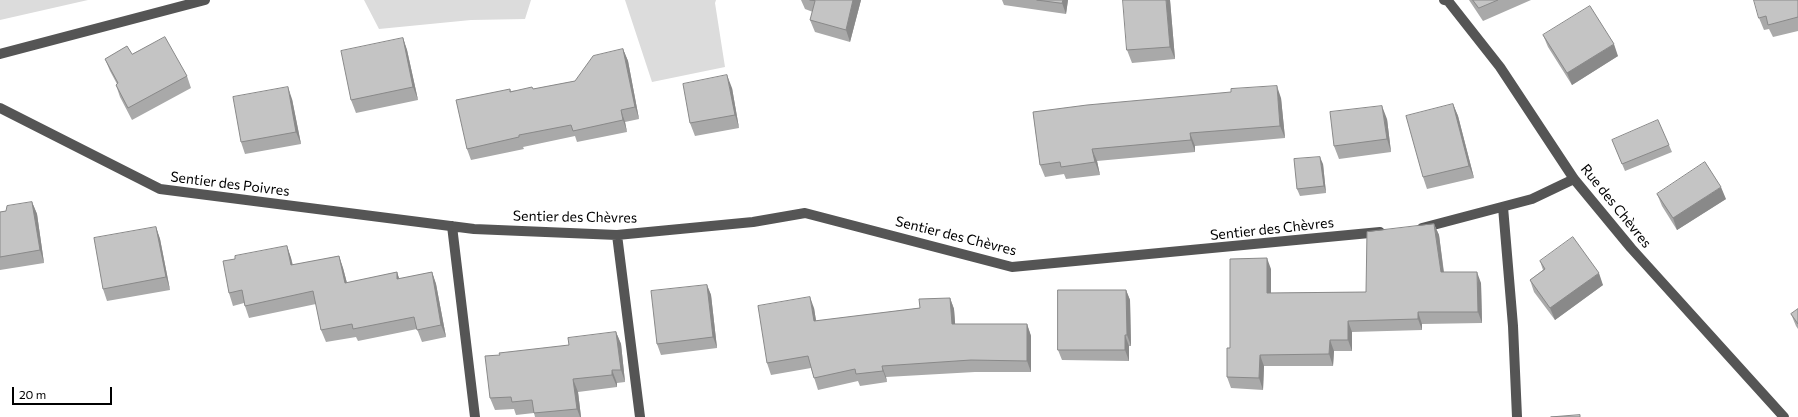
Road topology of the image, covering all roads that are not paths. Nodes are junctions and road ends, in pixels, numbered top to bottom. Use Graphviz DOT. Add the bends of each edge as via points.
graph roads {
  1 [pos="205,0"];
  2 [pos="1444,0"];
  3 [pos="0,54"];
  4 [pos="0,108"];
  5 [pos="1574,179"];
  6 [pos="1503,207"];
  7 [pos="452,226"];
  8 [pos="474,229"];
  9 [pos="1409,229"];
  10 [pos="1393,231"];
  11 [pos="617,235"];
  12 [pos="475,417"];
  13 [pos="640,417"];
  14 [pos="1517,417"];
  15 [pos="1784,417"];
  1 -- 3 [label="street"];
  2 -- 5 [label="street, Rue des Chèvres" via="1448,1 1500,67"];
  4 -- 7 [label="street, Sentier des Poivres" via="160,189"];
  5 -- 6 [label="street" via="1532,199"];
  5 -- 15 [label="street, Rue des Chèvres" via="1631,248"];
  6 -- 9 [label="street" via="1425,228"];
  6 -- 14 [label="street" via="1513,326"];
  7 -- 8 [label="street, Sentier des Poivres"];
  7 -- 12 [label="street"];
  8 -- 11 [label="street, Sentier des Chèvres"];
  10 -- 11 [label="street, Sentier des Chèvres" via="1012,267 805,213 753,222"];
  11 -- 13 [label="street"];
}
